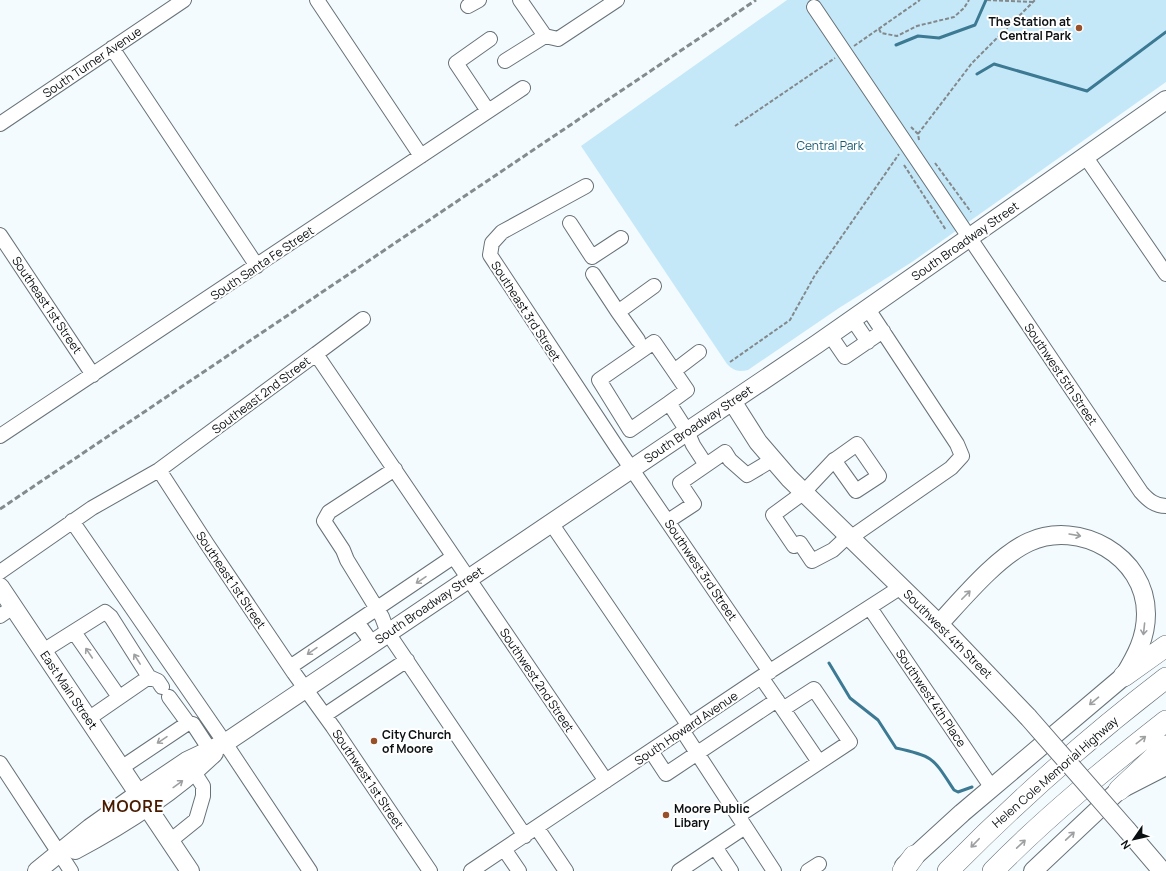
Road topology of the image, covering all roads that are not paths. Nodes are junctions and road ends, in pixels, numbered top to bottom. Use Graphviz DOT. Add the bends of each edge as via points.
graph roads {
  1 [pos="184,0"];
  2 [pos="317,0"];
  3 [pos="520,0"];
  4 [pos="616,0"];
  5 [pos="814,7"];
  6 [pos="545,36"];
  7 [pos="490,39"];
  8 [pos="112,48"];
  9 [pos="505,61"];
  10 [pos="523,88"];
  11 [pos="1166,100"];
  12 [pos="488,111"];
  13 [pos="0,124"];
  14 [pos="421,156"];
  15 [pos="1085,156"];
  16 [pos="586,186"];
  17 [pos="570,223"];
  18 [pos="0,235"];
  19 [pos="621,238"];
  20 [pos="969,238"];
  21 [pos="257,266"];
  22 [pos="593,274"];
  23 [pos="1166,274"];
  24 [pos="654,286"];
  25 [pos="868,309"];
  26 [pos="618,312"];
  27 [pos="363,319"];
  28 [pos="853,320"];
  29 [pos="883,331"];
  30 [pos="830,335"];
  31 [pos="638,340"];
  32 [pos="868,342"];
  33 [pos="699,352"];
  34 [pos="316,354"];
  35 [pos="674,371"];
  36 [pos="93,375"];
  37 [pos="732,401"];
  38 [pos="669,404"];
  39 [pos="614,405"];
  40 [pos="597,417"];
  41 [pos="688,431"];
  42 [pos="0,436"];
  43 [pos="772,460"];
  44 [pos="834,460"];
  45 [pos="706,465"];
  46 [pos="395,469"];
  47 [pos="632,469"];
  48 [pos="159,470"];
  49 [pos="803,493"];
  50 [pos="1162,506"];
  51 [pos="72,521"];
  52 [pos="668,521"];
  53 [pos="552,523"];
  54 [pos="849,537"];
  55 [pos="452,557"];
  56 [pos="0,572"];
  57 [pos="468,579"];
  58 [pos="0,587"];
  59 [pos="901,587"];
  60 [pos="870,608"];
  61 [pos="377,609"];
  62 [pos="7,612"];
  63 [pos="357,622"];
  64 [pos="939,624"];
  65 [pos="74,632"];
  66 [pos="388,633"];
  67 [pos="372,644"];
  68 [pos="1166,646"];
  69 [pos="43,652"];
  70 [pos="407,660"];
  71 [pos="290,667"];
  72 [pos="766,675"];
  73 [pos="1124,676"];
  74 [pos="149,677"];
  75 [pos="1166,678"];
  76 [pos="306,688"];
  77 [pos="119,697"];
  78 [pos="780,705"];
  79 [pos="325,715"];
  80 [pos="88,719"];
  81 [pos="1166,721"];
  82 [pos="188,723"];
  83 [pos="685,728"];
  84 [pos="217,746"];
  85 [pos="1166,746"];
  86 [pos="651,751"];
  87 [pos="697,753"];
  88 [pos="819,762"];
  89 [pos="0,763"];
  90 [pos="1166,766"];
  91 [pos="121,768"];
  92 [pos="194,772"];
  93 [pos="606,782"];
  94 [pos="992,788"];
  95 [pos="1119,790"];
  96 [pos="142,800"];
  97 [pos="741,821"];
  98 [pos="537,828"];
  99 [pos="525,836"];
  100 [pos="170,841"];
  101 [pos="715,847"];
  102 [pos="504,849"];
  103 [pos="64,860"];
  104 [pos="909,863"];
  105 [pos="1041,868"];
  106 [pos="40,869"];
  107 [pos="473,870"];
  108 [pos="190,871"];
  109 [pos="310,871"];
  110 [pos="430,871"];
  111 [pos="519,871"];
  112 [pos="566,871"];
  113 [pos="679,871"];
  114 [pos="730,871"];
  115 [pos="774,871"];
  116 [pos="898,871"];
  117 [pos="948,871"];
  118 [pos="993,871"];
  119 [pos="1162,871"];
  1 -- 8 [label="street, South Turner Avenue"];
  2 -- 14 [label="street"];
  3 -- 6 [label="street"];
  4 -- 6 [label="street" via="558,39"];
  5 -- 20 [label="street, Southwest 5th Street"];
  6 -- 9 [label="street"];
  7 -- 12 [label="street" via="456,63"];
  8 -- 13 [label="street, South Turner Avenue"];
  8 -- 21 [label="street"];
  10 -- 12 [label="street, South Santa Fe Street"];
  11 -- 15 [label="main road, South Broadway Street"];
  12 -- 14 [label="street, South Santa Fe Street"];
  14 -- 21 [label="street, South Santa Fe Street"];
  15 -- 20 [label="main road, South Broadway Street"];
  15 -- 23 [label="street"];
  16 -- 40 [label="street, Southeast 3rd Street" via="502,232 492,243 490,255"];
  17 -- 19 [label="street" via="592,257"];
  18 -- 36 [label="street, Southeast 1st Street"];
  20 -- 25 [label="main road, South Broadway Street"];
  20 -- 50 [label="street, Southwest 5th Street" via="1141,492"];
  21 -- 36 [label="street, South Santa Fe Street"];
  22 -- 26 [label="street"];
  24 -- 26 [label="street"];
  25 -- 28 [label="main road, South Broadway Street"];
  25 -- 29 [label="street"];
  26 -- 31 [label="street"];
  27 -- 34 [label="street"];
  28 -- 30 [label="main road, South Broadway Street"];
  28 -- 32 [label="street"];
  29 -- 32 [label="street"];
  29 -- 54 [label="street" via="957,444 962,456 951,468"];
  30 -- 32 [label="street" via="846,357"];
  30 -- 37 [label="main road, South Broadway Street"];
  33 -- 35 [label="street"];
  34 -- 46 [label="street, Southeast 2nd Street"];
  34 -- 48 [label="street, Southeast 2nd Street"];
  35 -- 38 [label="street" via="687,390"];
  35 -- 39 [label="street" via="654,342 599,380"];
  36 -- 42 [label="street, South Santa Fe Street"];
  37 -- 41 [label="main road, South Broadway Street"];
  37 -- 43 [label="main road, Southwest 4th Street"];
  38 -- 39 [label="street" via="630,430"];
  38 -- 41 [label="street"];
  39 -- 40 [label="street"];
  40 -- 47 [label="street, Southeast 3rd Street"];
  41 -- 45 [label="street" via="693,445"];
  41 -- 47 [label="main road, South Broadway Street"];
  43 -- 45 [label="street" via="747,475 725,452"];
  43 -- 49 [label="main road, Southwest 4th Street"];
  44 -- 49 [label="street"];
  45 -- 52 [label="street" via="680,483 694,504"];
  46 -- 55 [label="street, Southeast 2nd Street"];
  46 -- 61 [label="street" via="328,512 324,518"];
  47 -- 52 [label="street, Southwest 3rd Street"];
  47 -- 53 [label="main road, South Broadway Street"];
  48 -- 51 [label="street, Southeast 2nd Street"];
  48 -- 71 [label="street, Southeast 1st Street"];
  49 -- 54 [label="main road, Southwest 4th Street"];
  49 -- 54 [label="street" via="773,515 794,546 800,543 812,562"];
  51 -- 56 [label="street, Southeast 2nd Street"];
  51 -- 84 [label="street"];
  52 -- 72 [label="street, Southwest 3rd Street"];
  53 -- 57 [label="main road, South Broadway Street"];
  53 -- 83 [label="street"];
  54 -- 59 [label="main road, Southwest 4th Street"];
  55 -- 57 [label="street, Southeast 2nd Street"];
  55 -- 61 [label="street, one-way"];
  57 -- 66 [label="main road, South Broadway Street"];
  57 -- 93 [label="street, Southwest 2nd Street"];
  58 -- 62 [label="main road, East Main Street"];
  59 -- 60 [label="street, South Howard Avenue"];
  59 -- 64 [label="main road, Southwest 4th Street"];
  60 -- 72 [label="street, South Howard Avenue"];
  60 -- 94 [label="street, Southwest 4th Place"];
  61 -- 63 [label="street"];
  61 -- 66 [label="street"];
  62 -- 69 [label="main road, East Main Street"];
  63 -- 67 [label="street"];
  63 -- 71 [label="street, one-way"];
  64 -- 73 [label="main road, one-way" via="994,567 1015,550 1042,537 1068,534 1081,537 1099,543 1115,553 1132,572 1142,594 1146,614 1144,636"];
  64 -- 119 [label="main road, Southwest 4th Street, bridge" via="1028,717"];
  65 -- 69 [label="street"];
  74 -- 65 [label="street, one-way" via="111,617 105,612"];
  77 -- 65 [label="street, one-way"];
  66 -- 67 [label="main road, South Broadway Street"];
  66 -- 70 [label="street"];
  67 -- 76 [label="main road, South Broadway Street"];
  68 -- 73 [label="highway"];
  69 -- 80 [label="main road, East Main Street"];
  70 -- 79 [label="street"];
  70 -- 99 [label="street"];
  71 -- 76 [label="street, Southeast 1st Street"];
  72 -- 78 [label="street, Southwest 3rd Street"];
  72 -- 83 [label="street, South Howard Avenue"];
  73 -- 94 [label="main road, one-way"];
  74 -- 77 [label="street"];
  74 -- 82 [label="street" via="158,681"];
  75 -- 117 [label="highway, Helen Cole Memorial Highway, one-way" via="1097,733 1014,805"];
  76 -- 79 [label="street, Southwest 1st Street"];
  76 -- 84 [label="main road, South Broadway Street"];
  77 -- 80 [label="street"];
  78 -- 87 [label="street"];
  78 -- 88 [label="street, Southwest 3rd Street"];
  78 -- 88 [label="street" via="814,689 850,742"];
  79 -- 110 [label="street, Southwest 1st Street"];
  80 -- 91 [label="main road, East Main Street"];
  118 -- 81 [label="highway, one-way" via="1116,759"];
  82 -- 84 [label="street" via="193,724"];
  82 -- 91 [label="street, one-way"];
  83 -- 86 [label="street, South Howard Avenue"];
  83 -- 87 [label="street"];
  84 -- 92 [label="main road, South Broadway Street"];
  84 -- 96 [label="main road, South Broadway Street" via="187,761"];
  84 -- 109 [label="street"];
  85 -- 95 [label="highway"];
  86 -- 87 [label="street" via="666,774"];
  86 -- 93 [label="street, South Howard Avenue"];
  87 -- 97 [label="street"];
  88 -- 97 [label="street"];
  89 -- 103 [label="street"];
  90 -- 95 [label="main road"];
  91 -- 96 [label="main road, East Main Street"];
  96 -- 92 [label="main road, South Broadway Street, one-way"];
  92 -- 100 [label="street" via="203,786 203,796 196,820"];
  93 -- 98 [label="street, South Howard Avenue"];
  94 -- 104 [label="main road"];
  105 -- 95 [label="main road, one-way"];
  96 -- 100 [label="main road, East Main Street"];
  96 -- 103 [label="main road" via="90,828"];
  97 -- 101 [label="street"];
  97 -- 115 [label="street"];
  98 -- 99 [label="street, South Howard Avenue"];
  98 -- 112 [label="street"];
  99 -- 102 [label="street, South Howard Avenue"];
  100 -- 108 [label="main road, East Main Street"];
  101 -- 113 [label="street"];
  101 -- 114 [label="street"];
  102 -- 107 [label="street, South Howard Avenue"];
  102 -- 111 [label="street"];
  103 -- 106 [label="main road"];
  104 -- 116 [label="main road"];
}
